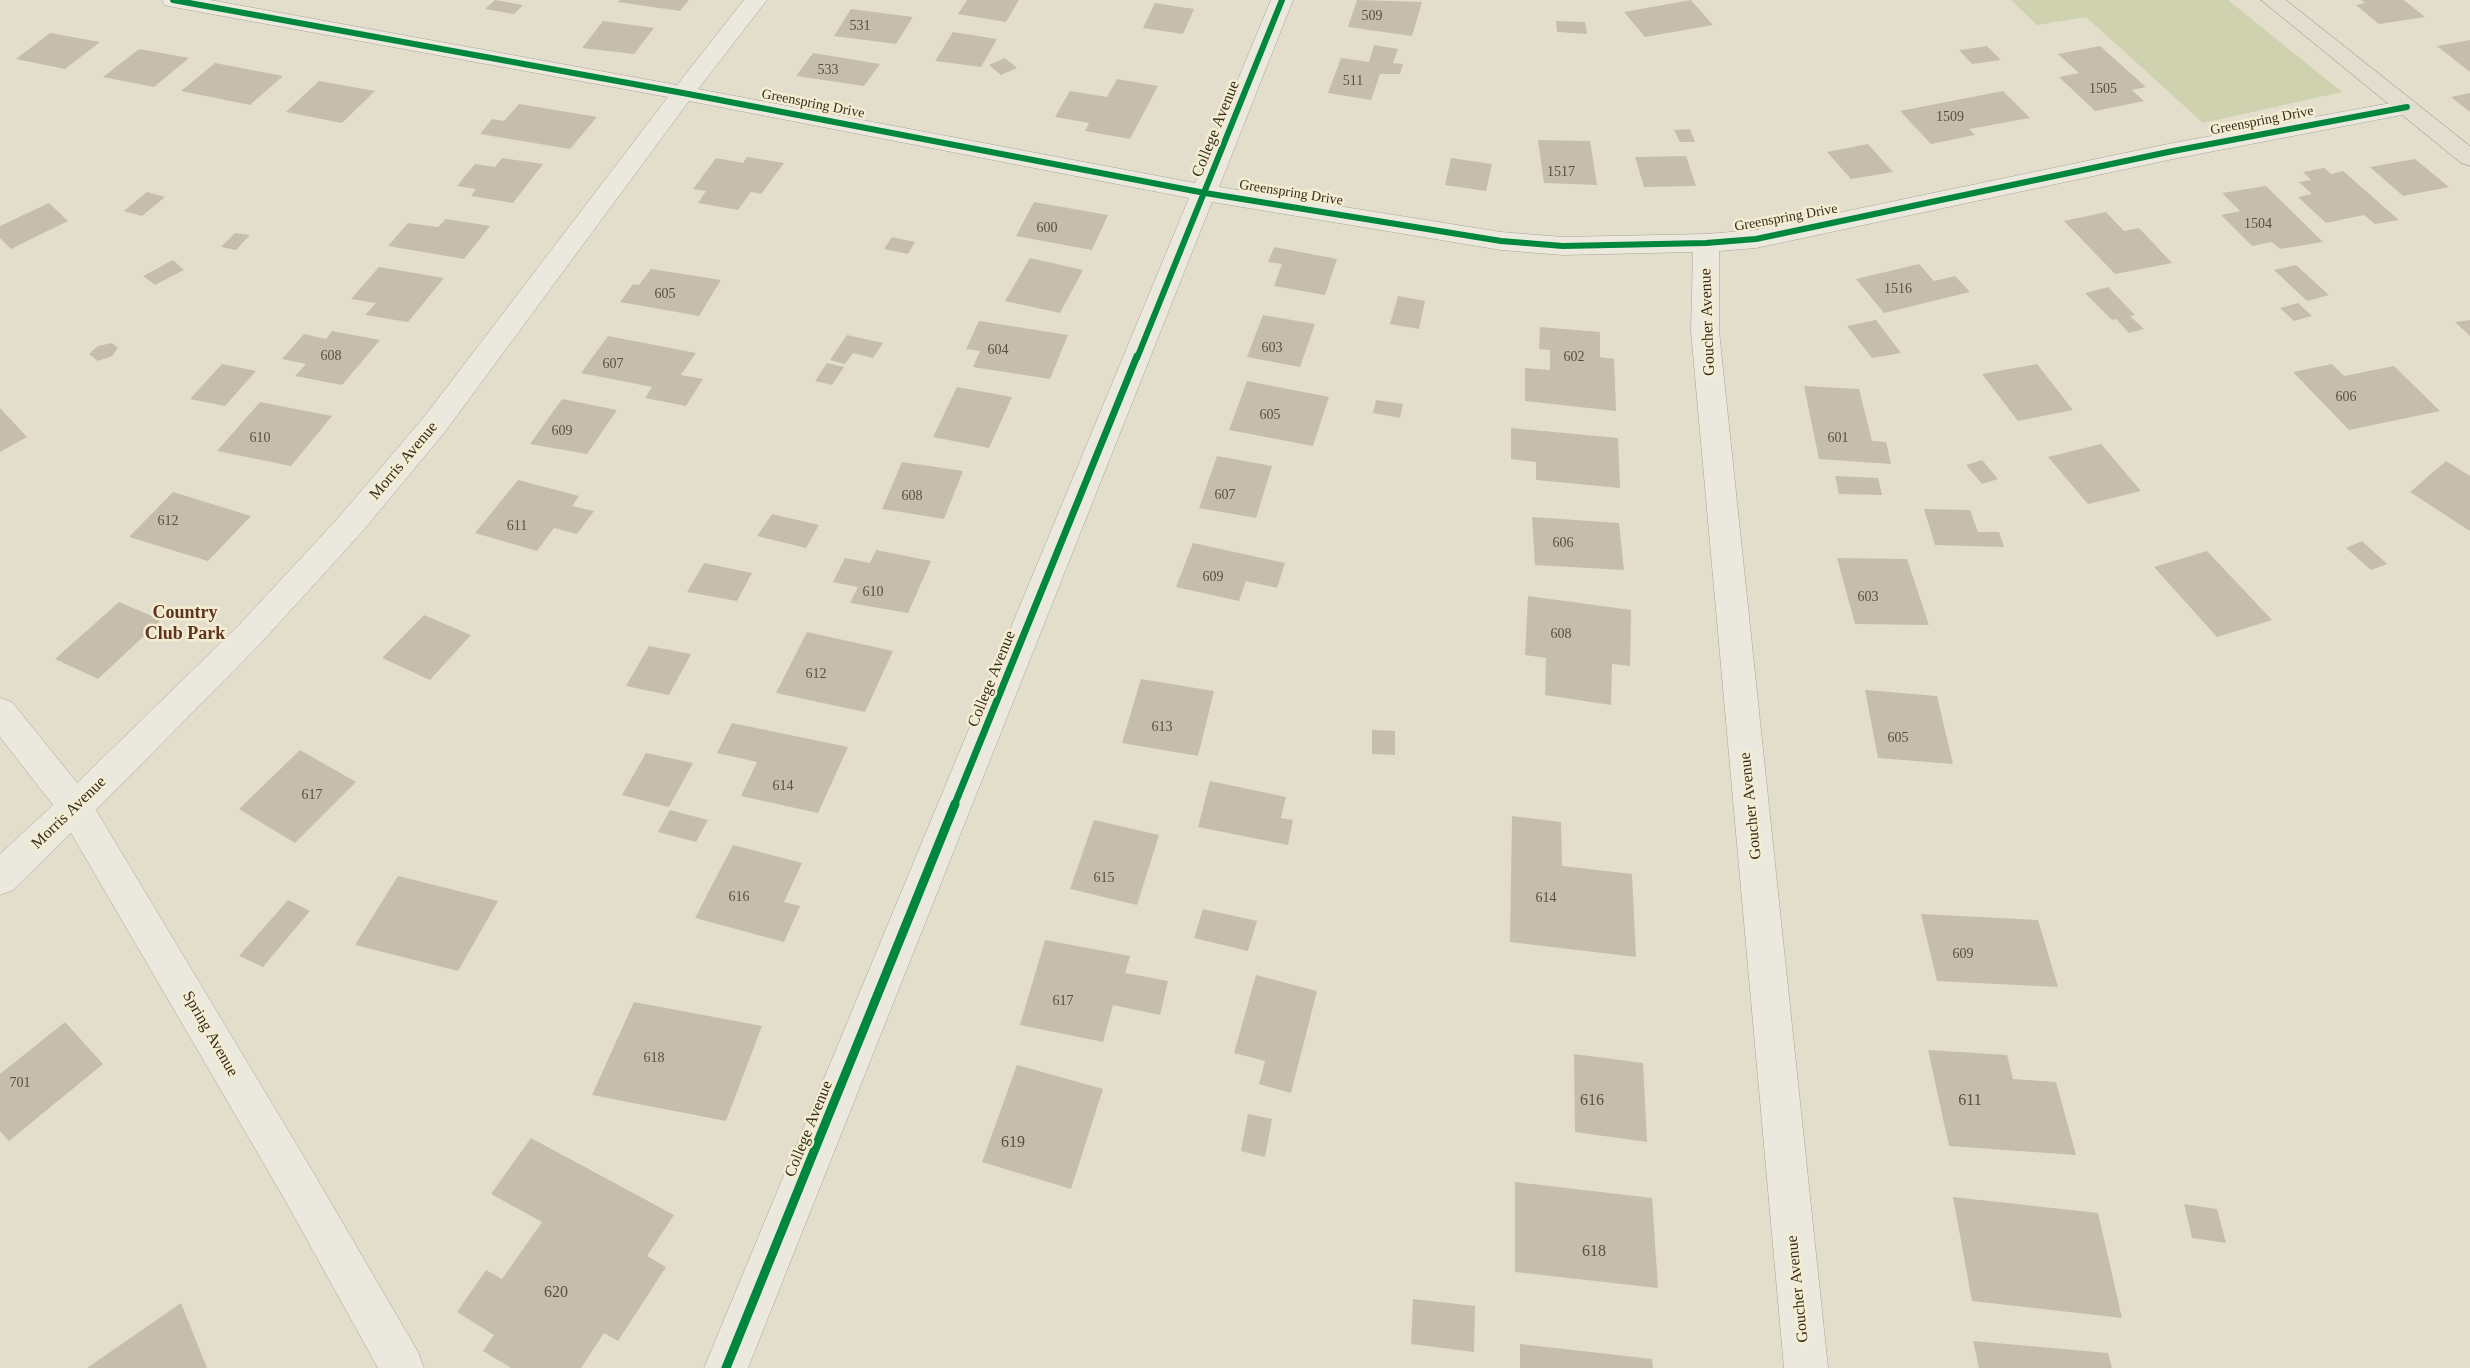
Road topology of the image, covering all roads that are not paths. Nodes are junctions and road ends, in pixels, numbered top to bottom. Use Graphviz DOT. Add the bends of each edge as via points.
graph roads {
  1 [pos="173,0"];
  2 [pos="756,0"];
  3 [pos="1282,0"];
  4 [pos="2272,0"];
  5 [pos="683,93"];
  6 [pos="2407,107"];
  7 [pos="2470,158"];
  8 [pos="1205,193"];
  9 [pos="1706,243"];
  10 [pos="0,712"];
  11 [pos="75,807"];
  12 [pos="0,878"];
  13 [pos="402,1368"];
  14 [pos="726,1368"];
  15 [pos="1806,1368"];
  1 -- 5 [label="street, Greenspring Drive"];
  2 -- 5 [label="street, Morris Avenue"];
  3 -- 8 [label="street, College Avenue"];
  4 -- 6 [label="main road"];
  5 -- 8 [label="street, Greenspring Drive"];
  5 -- 11 [label="street, Morris Avenue" via="441,416 350,525 250,634"];
  6 -- 7 [label="main road"];
  6 -- 9 [label="street, Greenspring Drive" via="2173,151 1794,232"];
  8 -- 9 [label="street, Greenspring Drive" via="1502,241 1563,246"];
  8 -- 14 [label="street, College Avenue"];
  9 -- 15 [label="street, Goucher Avenue" via="1706,343"];
  10 -- 11 [label="street, Spring Avenue"];
  11 -- 12 [label="street, Morris Avenue"];
  11 -- 13 [label="street, Spring Avenue"];
}
